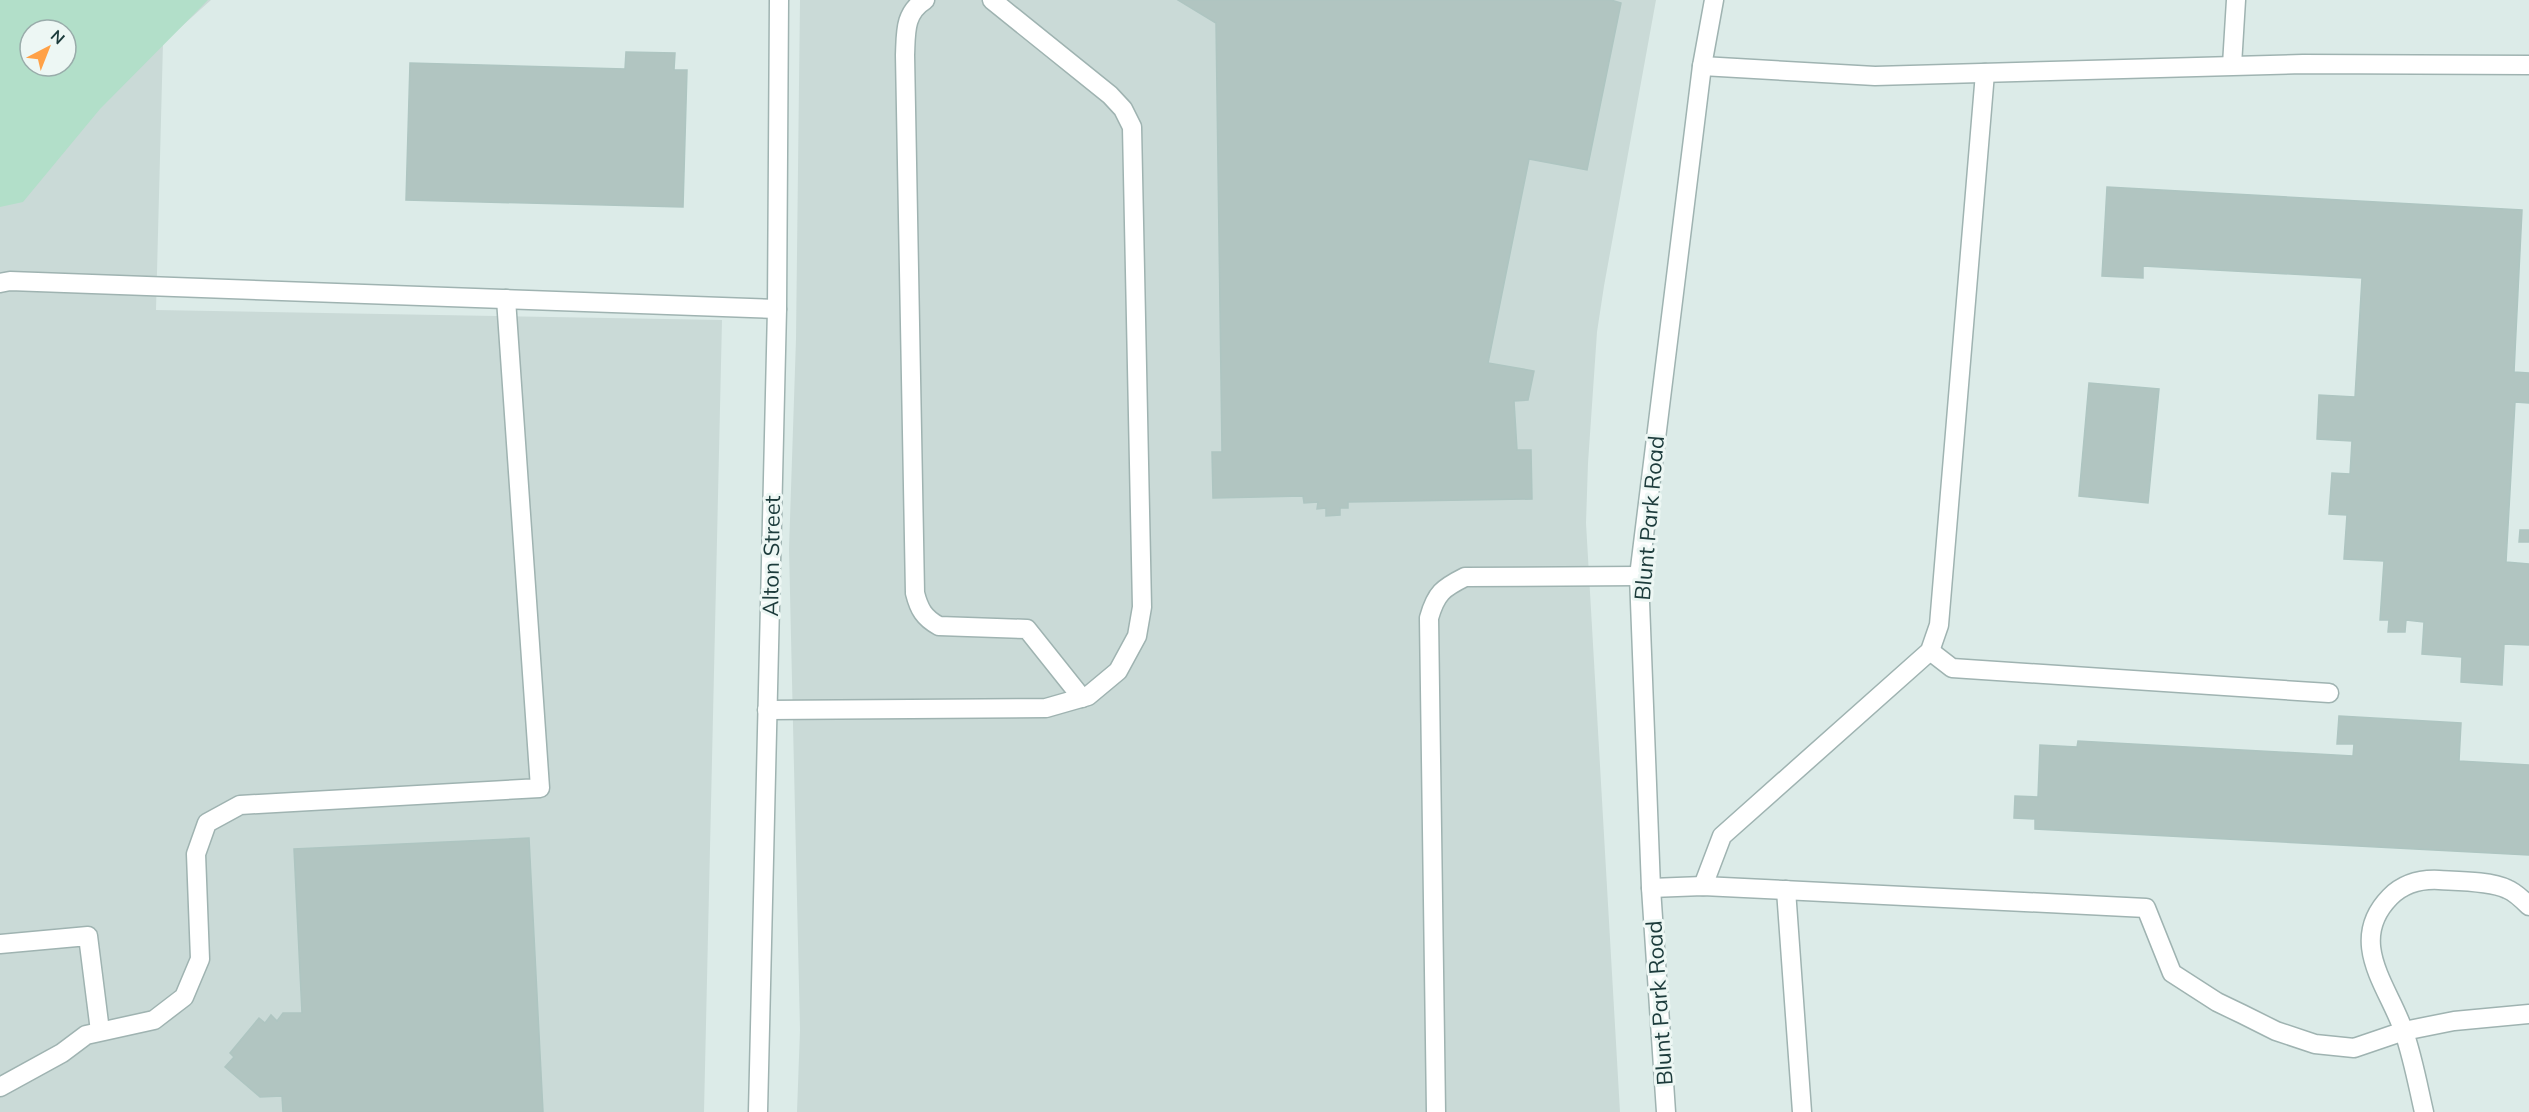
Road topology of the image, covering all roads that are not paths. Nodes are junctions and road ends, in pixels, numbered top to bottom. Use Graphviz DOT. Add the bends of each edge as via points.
graph roads {
  1 [pos="779,0"];
  2 [pos="925,0"];
  3 [pos="992,0"];
  4 [pos="1714,0"];
  5 [pos="2236,0"];
  6 [pos="2529,65"];
  7 [pos="1702,66"];
  8 [pos="2232,66"];
  9 [pos="1984,73"];
  10 [pos="0,283"];
  11 [pos="506,299"];
  12 [pos="777,309"];
  13 [pos="1639,576"];
  14 [pos="1930,651"];
  15 [pos="2329,693"];
  16 [pos="1082,698"];
  17 [pos="768,710"];
  18 [pos="1703,886"];
  19 [pos="1651,888"];
  20 [pos="1786,890"];
  21 [pos="2529,906"];
  22 [pos="0,944"];
  23 [pos="2529,1014"];
  24 [pos="100,1031"];
  25 [pos="2404,1031"];
  26 [pos="0,1087"];
  27 [pos="758,1112"];
  28 [pos="1436,1112"];
  29 [pos="1666,1112"];
  30 [pos="1803,1112"];
  31 [pos="2424,1112"];
  1 -- 12 [label="street, Alton Street"];
  2 -- 16 [label="street" via="906,20 905,55 915,593 919,609 928,621 939,626 1027,629"];
  3 -- 16 [label="street" via="1110,95 1132,127 1142,607 1137,636 1118,671"];
  4 -- 7 [label="street, Blunt Park Road"];
  5 -- 8 [label="street"];
  6 -- 8 [label="street"];
  7 -- 9 [label="street" via="1875,76"];
  7 -- 13 [label="street, Blunt Park Road"];
  8 -- 9 [label="street"];
  9 -- 14 [label="street" via="1939,625"];
  10 -- 11 [label="street"];
  11 -- 12 [label="street"];
  11 -- 24 [label="street" via="540,788 240,805 207,823 196,854 200,959 184,997 154,1020"];
  12 -- 17 [label="street, Alton Street"];
  13 -- 19 [label="street, Blunt Park Road"];
  13 -- 28 [label="street" via="1465,577 1446,586 1434,600 1429,618"];
  14 -- 15 [label="street" via="1952,668"];
  14 -- 18 [label="street" via="1722,836"];
  16 -- 17 [label="street" via="1046,708"];
  17 -- 27 [label="street, Alton Street"];
  18 -- 19 [label="street"];
  18 -- 20 [label="street"];
  19 -- 29 [label="street, Blunt Park Road"];
  20 -- 25 [label="street" via="2146,908 2172,973 2217,1002 2276,1031 2315,1044 2354,1048"];
  20 -- 30 [label="street"];
  21 -- 25 [label="street" via="2508,889 2437,880 2414,882 2398,889 2387,900 2372,928 2370,952"];
  22 -- 24 [label="street" via="88,936"];
  23 -- 25 [label="street" via="2454,1021"];
  24 -- 26 [label="street" via="86,1035"];
  25 -- 31 [label="street"];
}
